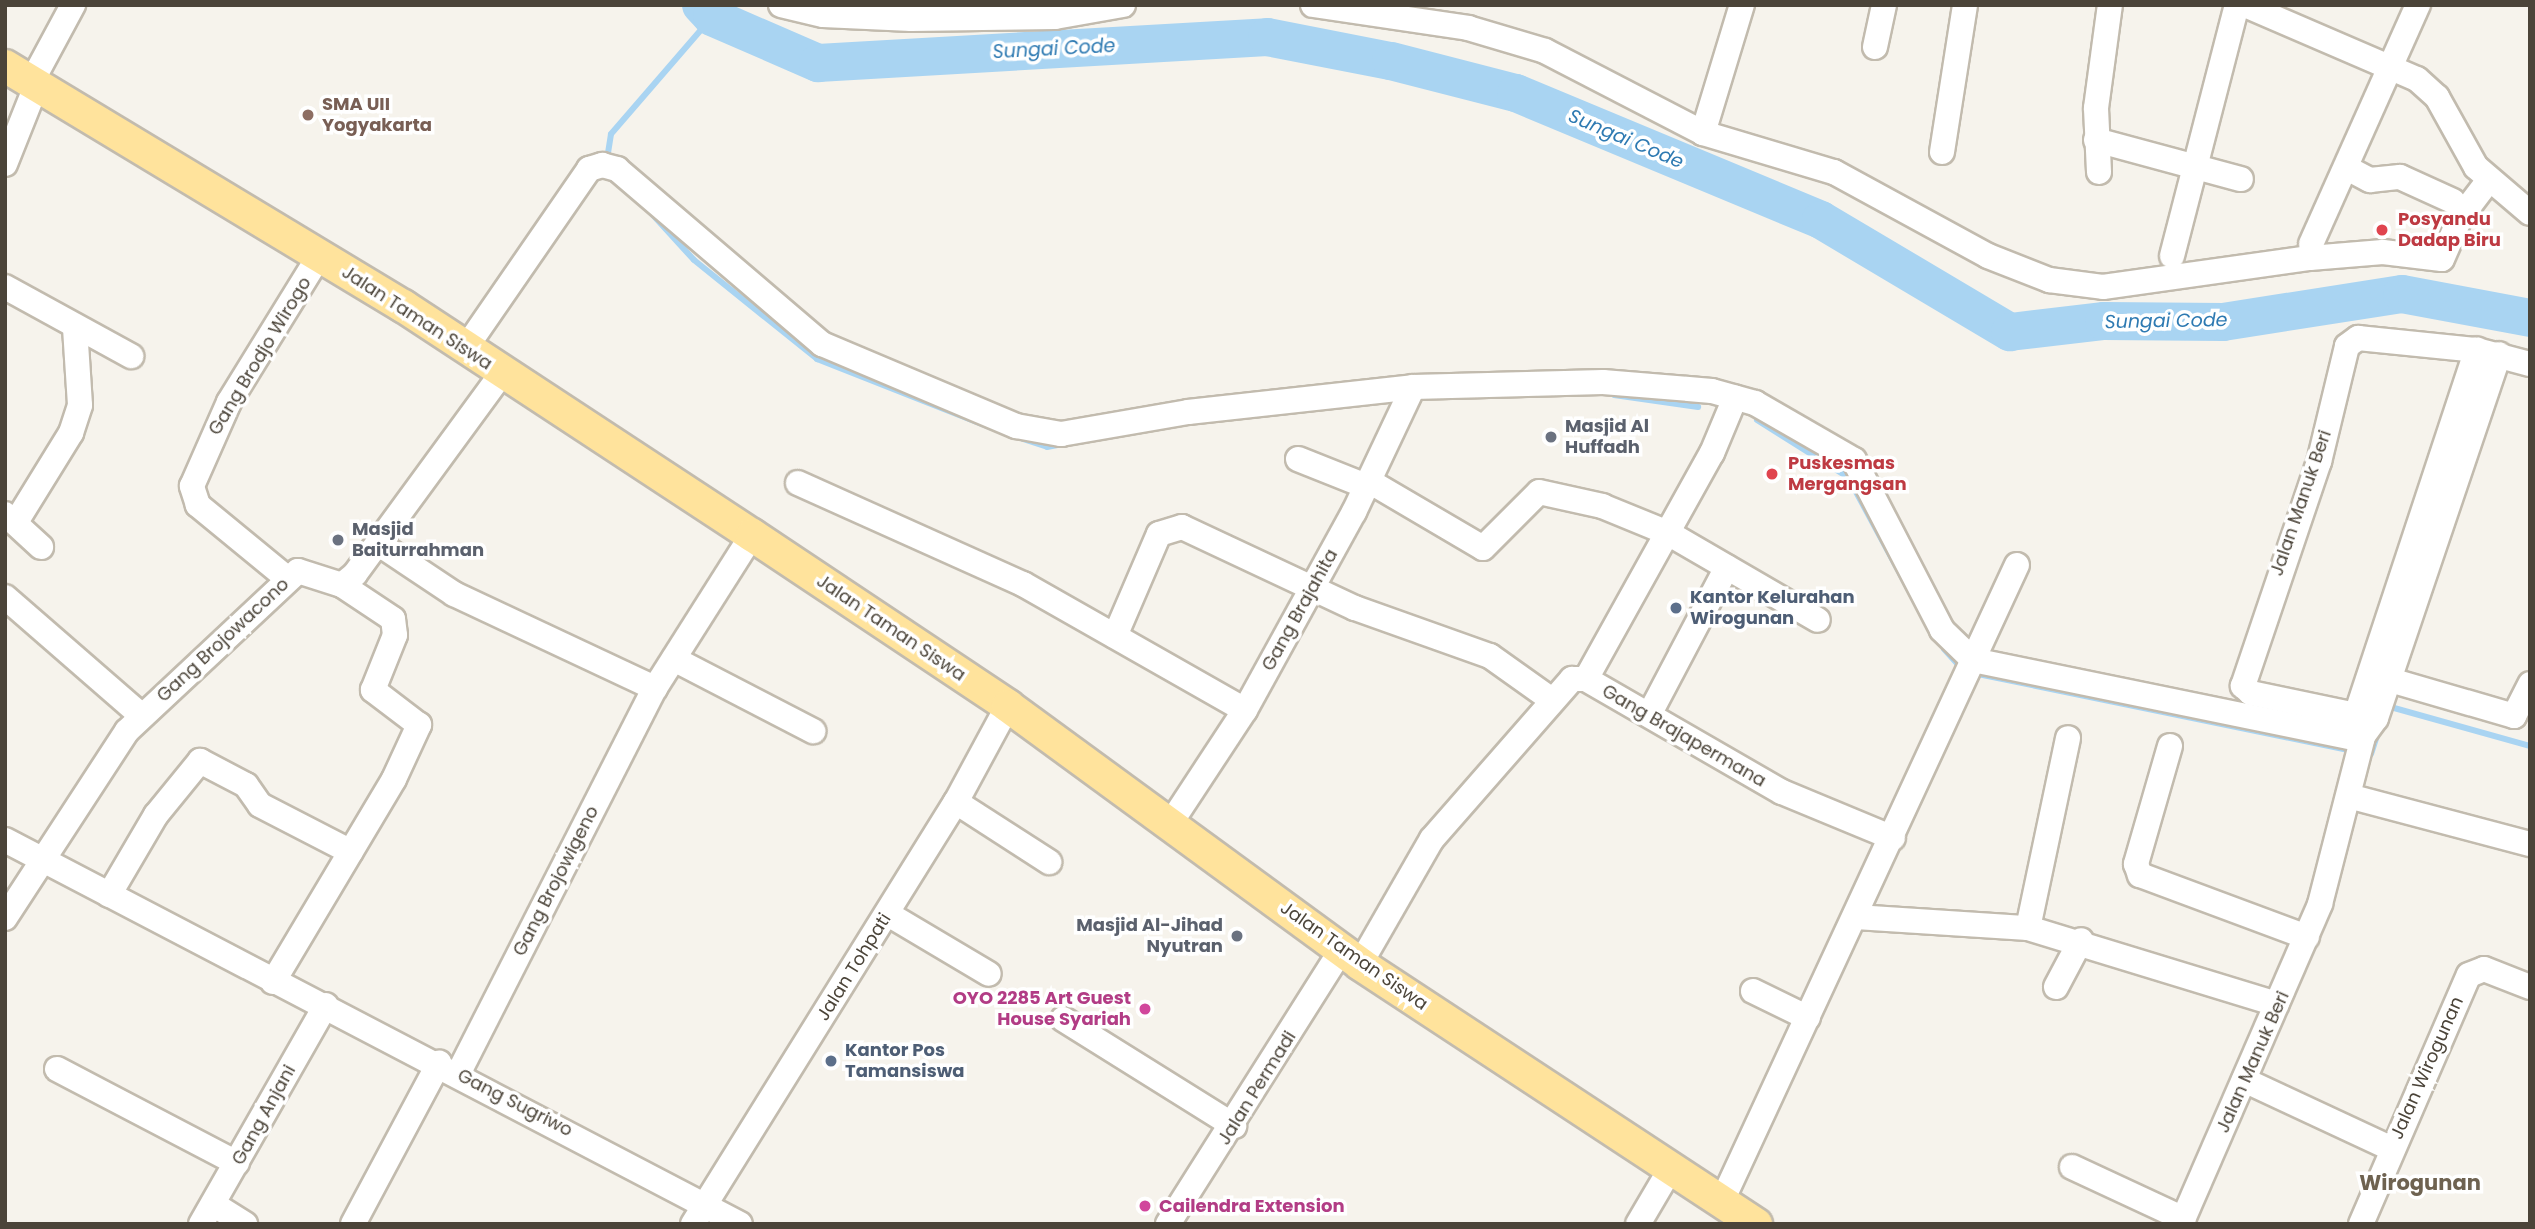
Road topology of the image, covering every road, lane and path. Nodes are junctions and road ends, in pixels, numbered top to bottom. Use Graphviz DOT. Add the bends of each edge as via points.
graph roads {
  1 [pos="73,5"];
  2 [pos="781,5"];
  3 [pos="1123,5"];
  4 [pos="1313,5"];
  5 [pos="1742,5"];
  6 [pos="1884,5"];
  7 [pos="1965,5"];
  8 [pos="2110,5"];
  9 [pos="2237,5"];
  10 [pos="2245,5"];
  11 [pos="2418,5"];
  12 [pos="1320,6"];
  13 [pos="825,10"];
  14 [pos="964,10"];
  15 [pos="894,11"];
  16 [pos="2290,14"];
  17 [pos="1875,47"];
  18 [pos="5,66"];
  19 [pos="2392,67"];
  20 [pos="34,85"];
  21 [pos="1703,133"];
  22 [pos="2096,140"];
  23 [pos="1942,152"];
  24 [pos="5,164"];
  25 [pos="2197,165"];
  26 [pos="2347,168"];
  27 [pos="2099,172"];
  28 [pos="2241,178"];
  29 [pos="2489,180"];
  30 [pos="2453,201"];
  31 [pos="2530,213"];
  32 [pos="2311,244"];
  33 [pos="319,256"];
  34 [pos="2172,256"];
  35 [pos="5,287"];
  36 [pos="75,328"];
  37 [pos="465,349"];
  38 [pos="2488,352"];
  39 [pos="131,356"];
  40 [pos="2530,364"];
  41 [pos="502,373"];
  42 [pos="1413,387"];
  43 [pos="1735,397"];
  44 [pos="1298,459"];
  45 [pos="798,483"];
  46 [pos="1367,484"];
  47 [pos="11,518"];
  48 [pos="1668,533"];
  49 [pos="752,535"];
  50 [pos="379,544"];
  51 [pos="41,547"];
  52 [pos="2017,565"];
  53 [pos="1727,567"];
  54 [pos="288,579"];
  55 [pos="1314,584"];
  56 [pos="342,585"];
  57 [pos="5,597"];
  58 [pos="1818,620"];
  59 [pos="1115,636"];
  60 [pos="674,659"];
  61 [pos="1973,660"];
  62 [pos="2379,677"];
  63 [pos="1586,679"];
  64 [pos="2530,684"];
  65 [pos="655,688"];
  66 [pos="1549,698"];
  67 [pos="1008,706"];
  68 [pos="1245,710"];
  69 [pos="1649,715"];
  70 [pos="142,716"];
  71 [pos="2364,728"];
  72 [pos="813,731"];
  73 [pos="2068,738"];
  74 [pos="2170,746"];
  75 [pos="2352,797"];
  76 [pos="956,802"];
  77 [pos="1170,824"];
  78 [pos="1893,838"];
  79 [pos="5,840"];
  80 [pos="2530,844"];
  81 [pos="351,852"];
  82 [pos="1049,862"];
  83 [pos="45,864"];
  84 [pos="109,895"];
  85 [pos="888,914"];
  86 [pos="1856,917"];
  87 [pos="5,918"];
  88 [pos="2028,928"];
  89 [pos="2307,937"];
  90 [pos="2081,940"];
  91 [pos="1351,957"];
  92 [pos="989,974"];
  93 [pos="2527,979"];
  94 [pos="273,982"];
  95 [pos="2056,987"];
  96 [pos="1753,991"];
  97 [pos="2277,1004"];
  98 [pos="326,1005"];
  99 [pos="1808,1018"];
  100 [pos="1063,1019"];
  101 [pos="57,1069"];
  102 [pos="448,1069"];
  103 [pos="2244,1080"];
  104 [pos="1234,1126"];
  105 [pos="2392,1149"];
  106 [pos="237,1163"];
  107 [pos="2072,1167"];
  108 [pos="1671,1168"];
  109 [pos="1721,1201"];
  110 [pos="699,1213"];
  111 [pos="207,1214"];
  112 [pos="2182,1221"];
  113 [pos="245,1224"];
  114 [pos="353,1224"];
  115 [pos="740,1224"];
  116 [pos="1168,1224"];
  117 [pos="1638,1224"];
  118 [pos="1756,1224"];
  119 [pos="2361,1224"];
  1 -- 20 [label="street"];
  2 -- 13 [label="street"];
  3 -- 14 [label="street" via="1055,17"];
  4 -- 12 [label="street"];
  5 -- 21 [label="street"];
  6 -- 17 [label="street"];
  7 -- 23 [label="street"];
  8 -- 22 [label="street"];
  9 -- 25 [label="street"];
  10 -- 16 [label="street"];
  11 -- 19 [label="street"];
  12 -- 21 [label="street" via="1519,41"];
  13 -- 15 [label="street"];
  14 -- 15 [label="street"];
  16 -- 19 [label="street"];
  18 -- 20 [label="main road, Jalan Taman Siswa"];
  19 -- 26 [label="street"];
  19 -- 29 [label="street" via="2437,97"];
  20 -- 24 [label="street"];
  20 -- 33 [label="main road, Jalan Taman Siswa"];
  21 -- 29 [label="street" via="1834,172 1988,256 2049,279 2103,287 2310,258 2383,252 2442,259 2460,218"];
  22 -- 25 [label="street"];
  22 -- 27 [label="street"];
  25 -- 28 [label="street"];
  25 -- 34 [label="street"];
  26 -- 30 [label="street" via="2370,180 2400,177"];
  26 -- 32 [label="street"];
  29 -- 31 [label="street"];
  33 -- 37 [label="main road, Jalan Taman Siswa"];
  33 -- 54 [label="street, Gang Brodjo Wirogo" via="229,402 192,486 198,505"];
  35 -- 36 [label="street"];
  36 -- 39 [label="street"];
  36 -- 47 [label="street" via="80,405 71,433"];
  37 -- 41 [label="main road, Jalan Taman Siswa"];
  37 -- 42 [label="street" via="589,169 602,165 617,169 822,344 1016,426 1061,434 1188,412"];
  38 -- 40 [label="street, Jalan Manuk Beri"];
  38 -- 62 [label="street, Jalan Manuk Beri"];
  38 -- 71 [label="street, Jalan Manuk Beri" via="2358,338 2343,356 2319,461 2243,686"];
  41 -- 49 [label="main road, Jalan Taman Siswa"];
  41 -- 50 [label="street"];
  42 -- 43 [label="street" via="1603,382"];
  42 -- 46 [label="street, Gang Brajahita"];
  43 -- 48 [label="street"];
  43 -- 61 [label="street" via="1854,460 1942,630"];
  44 -- 46 [label="street"];
  45 -- 59 [label="street" via="985,564"];
  46 -- 48 [label="street" via="1476,547 1488,545 1539,492 1602,506"];
  46 -- 55 [label="street, Gang Brajahita"];
  47 -- 51 [label="street"];
  48 -- 53 [label="street"];
  48 -- 63 [label="street"];
  49 -- 60 [label="street, Gang Brojowigeno"];
  49 -- 67 [label="main road, Jalan Taman Siswa"];
  50 -- 56 [label="street"];
  50 -- 65 [label="street" via="454,594"];
  52 -- 61 [label="street"];
  53 -- 58 [label="street"];
  53 -- 69 [label="street"];
  54 -- 56 [label="street, Gang Brojowacono" via="307,571"];
  54 -- 70 [label="street, Gang Brojowacono"];
  55 -- 59 [label="street" via="1182,527 1164,529"];
  55 -- 66 [label="street" via="1355,608 1490,656"];
  55 -- 68 [label="street, Gang Brajahita"];
  56 -- 81 [label="street, Gang Brojowacono" via="393,619 395,635 373,690 419,725 414,744"];
  57 -- 70 [label="street"];
  59 -- 68 [label="street"];
  60 -- 65 [label="street, Gang Brojowigeno"];
  60 -- 72 [label="street"];
  61 -- 71 [label="street"];
  61 -- 78 [label="street"];
  62 -- 64 [label="street" via="2514,716"];
  62 -- 71 [label="street, Jalan Manuk Beri"];
  63 -- 66 [label="street, Gang Brajapermana" via="1572,679"];
  63 -- 69 [label="street, Gang Brajapermana"];
  65 -- 102 [label="street, Gang Brojowigeno"];
  66 -- 91 [label="street, Gang Brajapermana" via="1432,839"];
  67 -- 76 [label="street, Jalan Tohpati"];
  67 -- 77 [label="main road, Jalan Taman Siswa"];
  68 -- 77 [label="street, Gang Brajahita"];
  69 -- 78 [label="street, Gang Brajapermana" via="1782,792"];
  70 -- 83 [label="street, Gang Brojowacono"];
  71 -- 75 [label="street, Jalan Manuk Beri"];
  73 -- 88 [label="street"];
  74 -- 89 [label="street" via="2136,864 2140,875"];
  75 -- 80 [label="street"];
  75 -- 89 [label="street, Jalan Manuk Beri"];
  76 -- 82 [label="street"];
  76 -- 85 [label="street, Jalan Tohpati"];
  77 -- 91 [label="main road, Jalan Taman Siswa"];
  78 -- 86 [label="street"];
  79 -- 83 [label="street, Gang Sugriwo"];
  81 -- 84 [label="street" via="260,805 246,785 200,761 156,815"];
  81 -- 94 [label="street"];
  83 -- 84 [label="street, Gang Sugriwo"];
  83 -- 87 [label="street, Gang Brojowacono"];
  84 -- 94 [label="street, Gang Sugriwo"];
  85 -- 92 [label="street"];
  85 -- 110 [label="street, Jalan Tohpati"];
  86 -- 88 [label="street"];
  86 -- 99 [label="street"];
  88 -- 90 [label="street"];
  89 -- 97 [label="street, Jalan Manuk Beri"];
  90 -- 95 [label="street"];
  90 -- 97 [label="street"];
  91 -- 104 [label="street, Jalan Permadi"];
  91 -- 108 [label="main road, Jalan Taman Siswa"];
  93 -- 105 [label="street, Jalan Wirogunan" via="2484,969 2469,975"];
  94 -- 98 [label="street, Gang Sugriwo"];
  96 -- 99 [label="street"];
  97 -- 103 [label="street, Jalan Manuk Beri"];
  98 -- 102 [label="street, Gang Sugriwo"];
  98 -- 106 [label="street, Gang Anjani"];
  99 -- 109 [label="street"];
  100 -- 104 [label="street"];
  101 -- 106 [label="street"];
  102 -- 110 [label="street, Gang Sugriwo"];
  102 -- 114 [label="street, Gang Brojowigeno"];
  103 -- 105 [label="street"];
  103 -- 112 [label="street, Jalan Manuk Beri"];
  104 -- 116 [label="street, Jalan Permadi"];
  105 -- 119 [label="street, Jalan Wirogunan"];
  106 -- 111 [label="street, Gang Anjani"];
  107 -- 112 [label="street"];
  108 -- 109 [label="main road, Jalan Taman Siswa"];
  108 -- 117 [label="street"];
  109 -- 118 [label="main road, Jalan Taman Siswa"];
  110 -- 115 [label="street, Gang Sugriwo"];
  111 -- 113 [label="street"];
}
